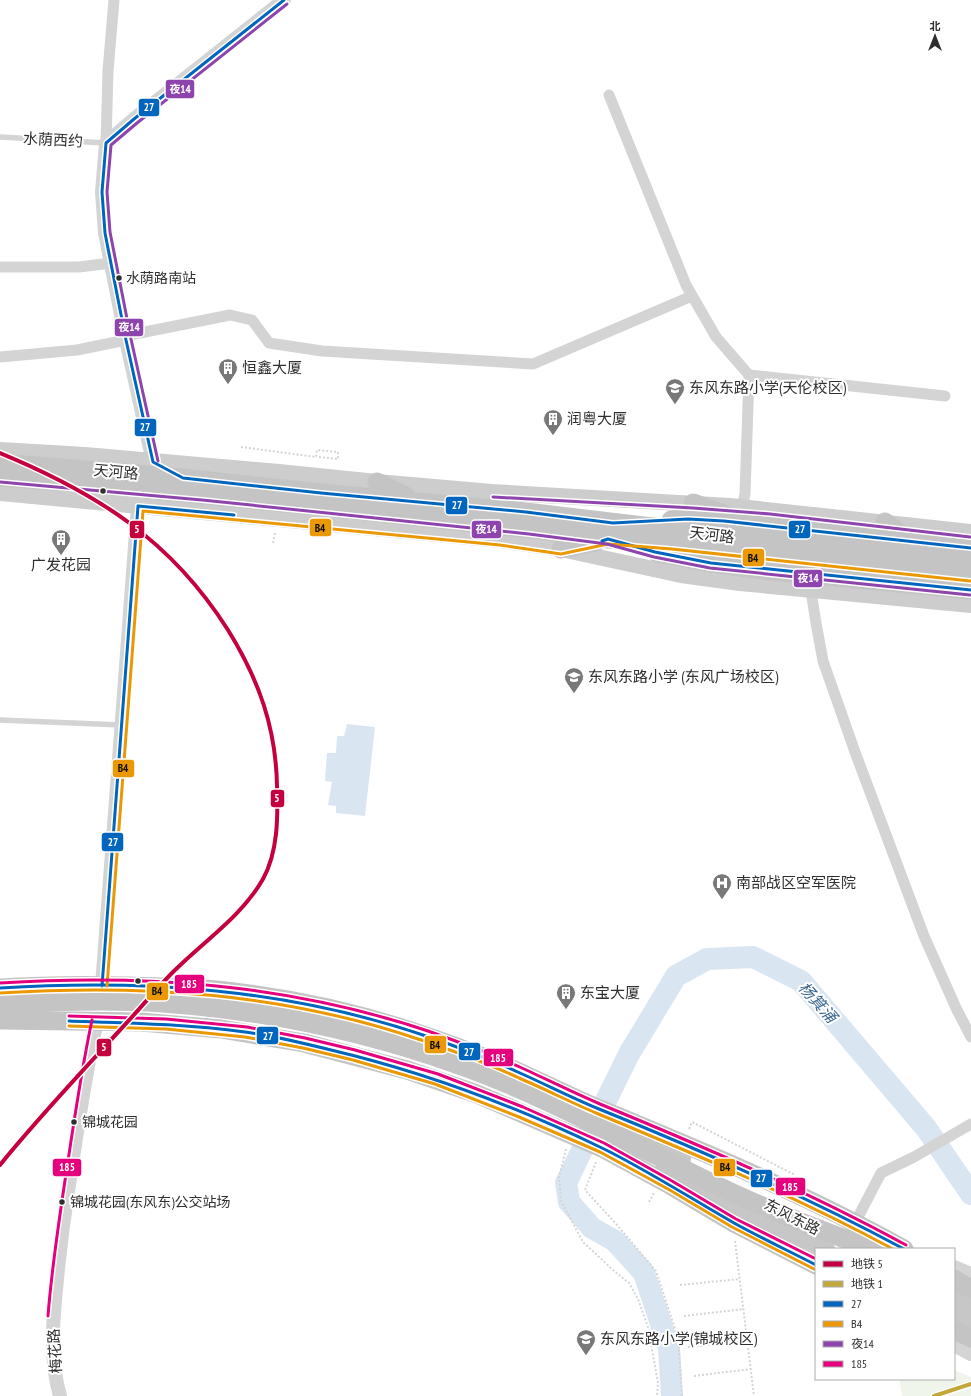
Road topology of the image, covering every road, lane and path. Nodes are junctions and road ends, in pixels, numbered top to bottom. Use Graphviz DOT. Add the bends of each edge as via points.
graph roads {
  1 [pos="114,0"];
  2 [pos="284,0"];
  3 [pos="608,95"];
  4 [pos="0,137"];
  5 [pos="106,143"];
  6 [pos="111,263"];
  7 [pos="0,267"];
  8 [pos="692,296"];
  9 [pos="125,338"];
  10 [pos="0,357"];
  11 [pos="749,375"];
  12 [pos="945,396"];
  13 [pos="241,446"];
  14 [pos="0,450"];
  15 [pos="319,457"];
  16 [pos="153,462"];
  17 [pos="0,463"];
  18 [pos="0,477"];
  19 [pos="183,478"];
  20 [pos="377,482"];
  21 [pos="0,493"];
  22 [pos="420,502"];
  23 [pos="693,502"];
  24 [pos="138,506"];
  25 [pos="746,515"];
  26 [pos="885,522"];
  27 [pos="276,528"];
  28 [pos="611,531"];
  29 [pos="971,532"];
  30 [pos="273,543"];
  31 [pos="971,548"];
  32 [pos="561,549"];
  33 [pos="906,555"];
  34 [pos="971,562"];
  35 [pos="971,576"];
  36 [pos="811,583"];
  37 [pos="971,590"];
  38 [pos="971,605"];
  39 [pos="0,720"];
  40 [pos="122,725"];
  41 [pos="102,986"];
  42 [pos="0,988"];
  43 [pos="0,1003"];
  44 [pos="0,1020"];
  45 [pos="97,1021"];
  46 [pos="971,1037"];
  47 [pos="598,1109"];
  48 [pos="692,1122"];
  49 [pos="971,1124"];
  50 [pos="570,1134"];
  51 [pos="602,1148"];
  52 [pos="798,1177"];
  53 [pos="855,1223"];
  54 [pos="735,1241"];
  55 [pos="876,1242"];
  56 [pos="824,1248"];
  57 [pos="855,1248"];
  58 [pos="900,1248"];
  59 [pos="907,1248"];
  60 [pos="813,1264"];
  61 [pos="955,1267"];
  62 [pos="971,1274"];
  63 [pos="740,1279"];
  64 [pos="680,1285"];
  65 [pos="971,1285"];
  66 [pos="957,1292"];
  67 [pos="971,1305"];
  68 [pos="744,1309"];
  69 [pos="684,1316"];
  70 [pos="971,1321"];
  71 [pos="955,1330"];
  72 [pos="971,1338"];
  73 [pos="748,1341"];
  74 [pos="955,1346"];
  75 [pos="688,1347"];
  76 [pos="971,1354"];
  77 [pos="751,1369"];
  78 [pos="694,1376"];
  79 [pos="60,1396"];
  80 [pos="657,1396"];
  81 [pos="682,1396"];
  82 [pos="754,1396"];
  1 -- 5 [label="street" via="108,71"];
  2 -- 5 [label="street"];
  3 -- 8 [label="street"];
  4 -- 5 [label="lane, 水荫西约"];
  5 -- 6 [label="street" via="102,192"];
  6 -- 7 [label="street" via="79,267"];
  6 -- 9 [label="street"];
  8 -- 9 [label="street" via="533,364 314,350 269,343 252,320 230,315"];
  8 -- 11 [label="street" via="716,337"];
  9 -- 10 [label="street" via="77,350"];
  9 -- 16 [label="street"];
  11 -- 12 [label="street"];
  11 -- 25 [label="street"];
  13 -- 15 [label="path" via="316,457 317,450 338,452 338,459"];
  14 -- 16 [label="main road"];
  16 -- 19 [label="highway"];
  16 -- 20 [label="main road"];
  17 -- 19 [label="highway, 天河路"];
  18 -- 28 [label="highway, 天河路" via="530,529"];
  19 -- 22 [label="highway, 天河路"];
  20 -- 22 [label="highway"];
  20 -- 23 [label="main road" via="547,496"];
  21 -- 24 [label="main road"];
  22 -- 28 [label="highway, 天河路"];
  23 -- 25 [label="highway"];
  24 -- 32 [label="main road" via="501,540"];
  24 -- 40 [label="street"];
  25 -- 26 [label="main road"];
  25 -- 28 [label="highway" via="688,519"];
  25 -- 33 [label="highway"];
  26 -- 29 [label="main road"];
  26 -- 33 [label="highway"];
  27 -- 30 [label="path"];
  28 -- 32 [label="highway"];
  28 -- 33 [label="highway, 天河路" via="672,544"];
  28 -- 36 [label="highway" via="655,552"];
  31 -- 33 [label="highway"];
  32 -- 36 [label="main road" via="681,575 740,583"];
  33 -- 34 [label="highway, 天河路"];
  33 -- 35 [label="highway, 天河路"];
  36 -- 37 [label="highway"];
  36 -- 38 [label="main road"];
  36 -- 46 [label="street" via="823,661 855,752 924,936"];
  39 -- 40 [label="lane"];
  40 -- 41 [label="street"];
  41 -- 42 [label="highway, 东风东路"];
  41 -- 47 [label="highway, 东风东路" via="222,991 302,1003 362,1017 464,1050"];
  43 -- 55 [label="highway" via="116,1001 216,1008 310,1023 390,1042 460,1065 531,1094 744,1199 805,1225"];
  44 -- 45 [label="highway, 东风东路"];
  45 -- 50 [label="highway, 东风东路" via="221,1029 269,1036 347,1054 437,1079"];
  45 -- 79 [label="street, 梅花路" via="65,1206 55,1296 54,1361"];
  47 -- 53 [label="highway" via="768,1180"];
  47 -- 57 [label="main road, 东风东路" via="714,1177"];
  48 -- 52 [label="path"];
  49 -- 53 [label="street" via="881,1173"];
  50 -- 51 [label="highway, 东风东路"];
  50 -- 80 [label="path" via="560,1177 561,1201 583,1242 629,1283 638,1299 648,1327 658,1383"];
  51 -- 56 [label="main road, 东风东路" via="697,1188"];
  51 -- 60 [label="highway" via="740,1227"];
  51 -- 81 [label="path" via="585,1190 656,1271 678,1338"];
  53 -- 55 [label="highway"];
  54 -- 63 [label="path"];
  55 -- 58 [label="highway"];
  55 -- 59 [label="street"];
  61 -- 62 [label="street"];
  63 -- 64 [label="path"];
  63 -- 68 [label="path"];
  65 -- 66 [label="highway"];
  66 -- 67 [label="main road"];
  66 -- 70 [label="main road"];
  68 -- 69 [label="path"];
  68 -- 73 [label="path"];
  71 -- 72 [label="highway"];
  73 -- 75 [label="path"];
  73 -- 77 [label="path"];
  74 -- 76 [label="street"];
  77 -- 78 [label="path"];
  77 -- 82 [label="path"];
}
